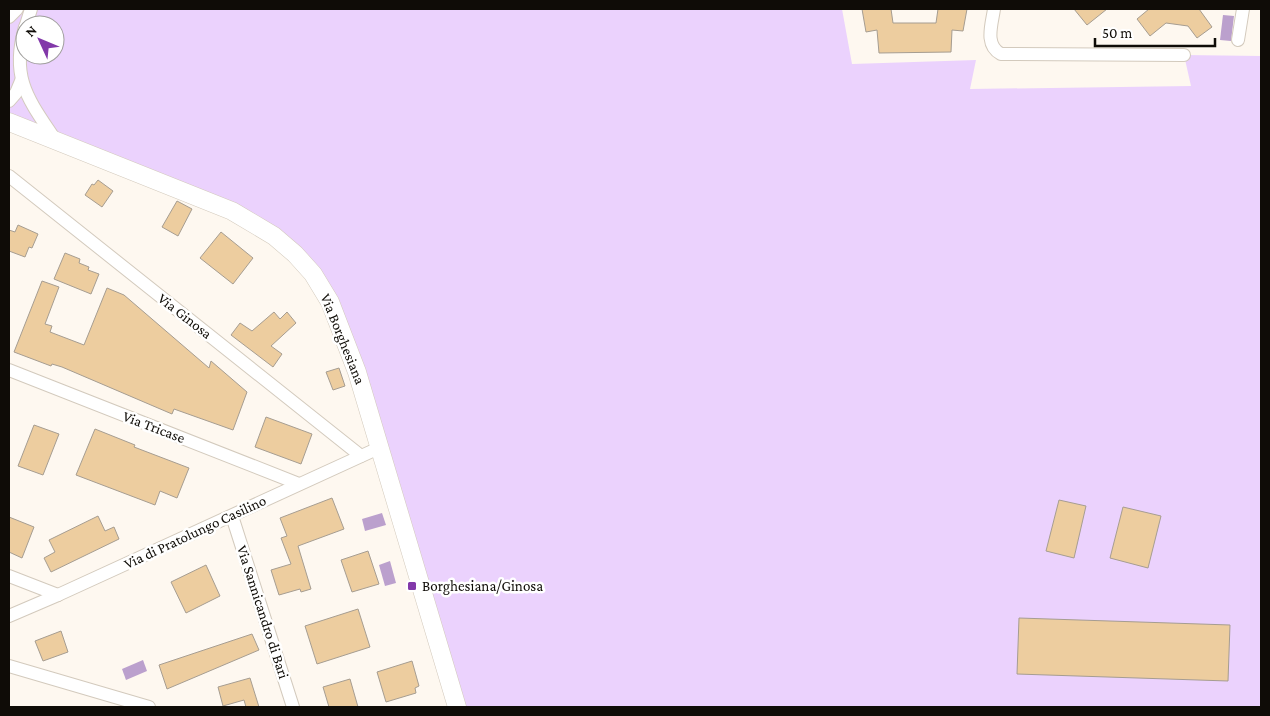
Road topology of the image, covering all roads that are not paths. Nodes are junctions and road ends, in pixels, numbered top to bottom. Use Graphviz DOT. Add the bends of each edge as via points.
graph roads {
  1 [pos="17,9"];
  2 [pos="994,9"];
  3 [pos="1243,9"];
  4 [pos="9,17"];
  5 [pos="1238,40"];
  6 [pos="1184,55"];
  7 [pos="20,65"];
  8 [pos="21,81"];
  9 [pos="9,101"];
  10 [pos="9,122"];
  11 [pos="56,141"];
  12 [pos="9,176"];
  13 [pos="9,370"];
  14 [pos="381,447"];
  15 [pos="362,456"];
  16 [pos="299,484"];
  17 [pos="232,516"];
  18 [pos="9,576"];
  19 [pos="58,595"];
  20 [pos="9,616"];
  21 [pos="9,666"];
  22 [pos="149,707"];
  23 [pos="293,707"];
  24 [pos="457,707"];
  1 -- 4 [label="street"];
  2 -- 6 [label="street" via="991,42 1001,54"];
  3 -- 5 [label="street"];
  7 -- 8 [label="street"];
  8 -- 9 [label="street"];
  8 -- 11 [label="street" via="30,103"];
  10 -- 11 [label="street, Via Borghesiana"];
  11 -- 14 [label="street, Via Borghesiana" via="232,212 264,229 295,254 330,302 358,372"];
  12 -- 15 [label="street, Via Ginosa"];
  13 -- 16 [label="street, Via Tricase"];
  14 -- 15 [label="street, Via di Pratolungo Casilino"];
  14 -- 24 [label="street, Via Borghesiana"];
  15 -- 16 [label="street, Via di Pratolungo Casilino"];
  16 -- 17 [label="street, Via di Pratolungo Casilino"];
  17 -- 19 [label="street, Via di Pratolungo Casilino"];
  17 -- 23 [label="street, Via Sannicandro di Bari"];
  18 -- 19 [label="street"];
  19 -- 20 [label="street, Via di Pratolungo Casilino"];
  21 -- 22 [label="street"];
}
